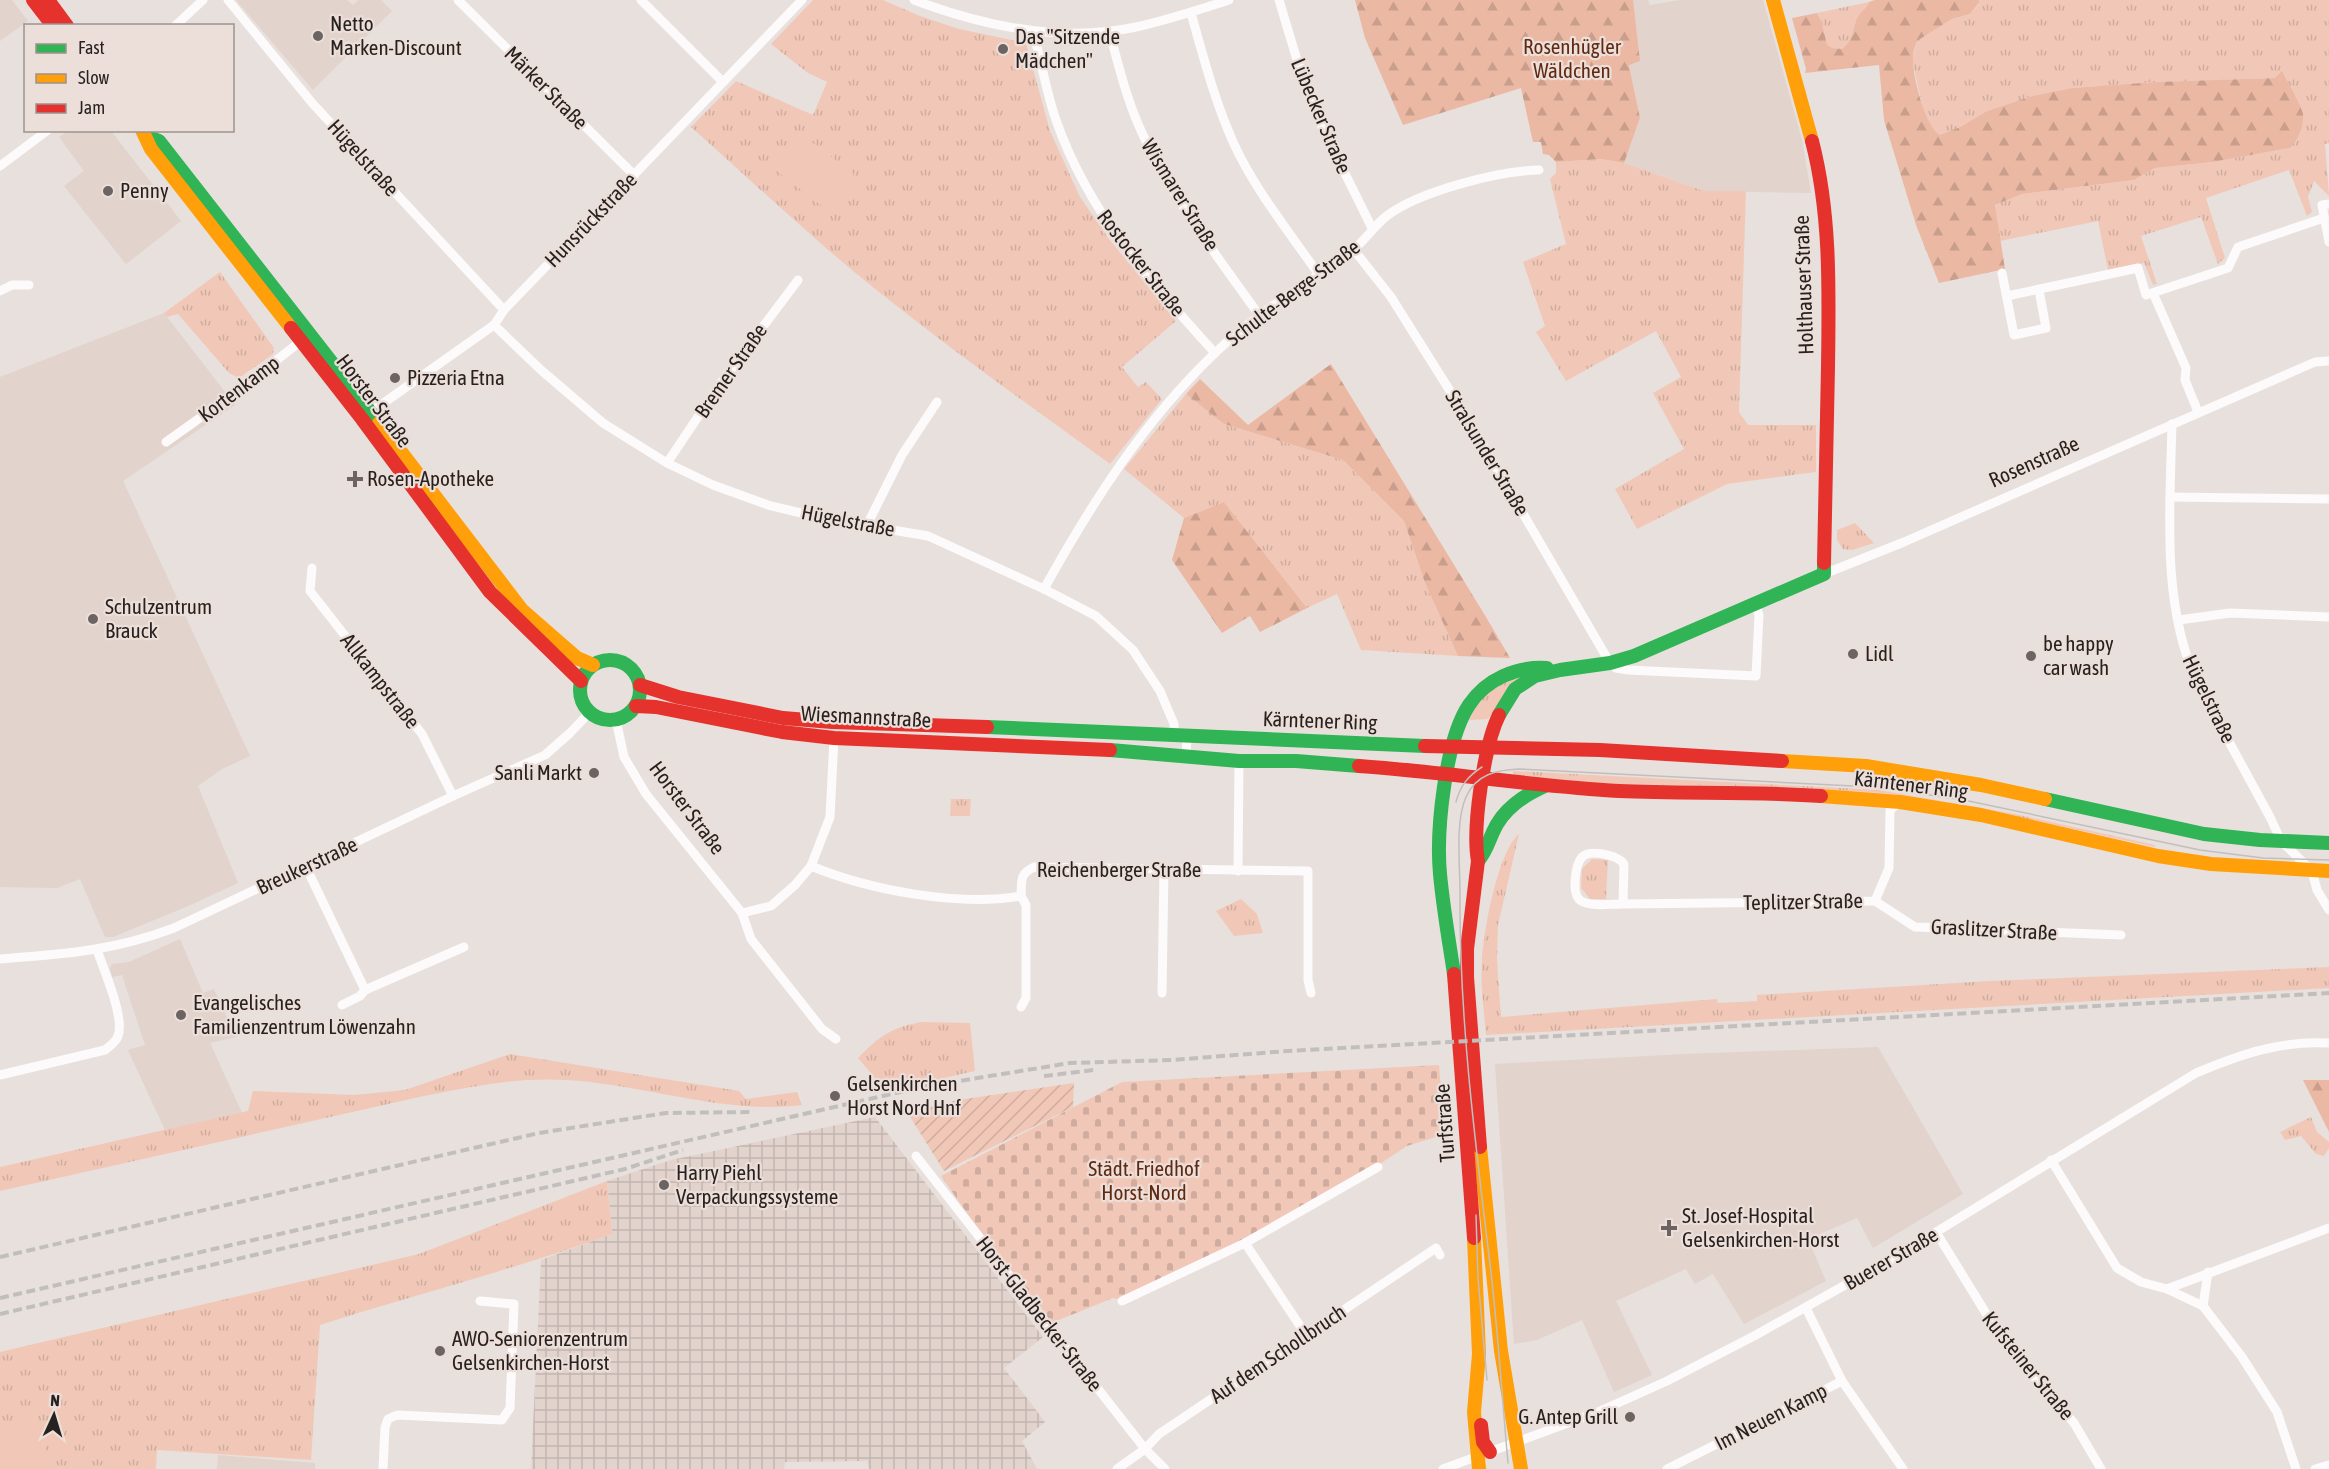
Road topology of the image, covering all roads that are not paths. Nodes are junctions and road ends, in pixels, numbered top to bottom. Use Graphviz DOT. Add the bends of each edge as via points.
graph roads {
  1 [pos="33,0"];
  2 [pos="48,0"];
  3 [pos="202,0"];
  4 [pos="228,0"];
  5 [pos="458,0"];
  6 [pos="641,0"];
  7 [pos="802,0"];
  8 [pos="914,0"];
  9 [pos="1229,0"];
  10 [pos="1279,0"];
  11 [pos="1773,0"];
  12 [pos="1191,13"];
  13 [pos="51,24"];
  14 [pos="66,24"];
  15 [pos="176,24"];
  16 [pos="1033,31"];
  17 [pos="1109,31"];
  18 [pos="723,82"];
  19 [pos="45,132"];
  20 [pos="144,133"];
  21 [pos="0,166"];
  22 [pos="1539,170"];
  23 [pos="634,175"];
  24 [pos="2326,205"];
  25 [pos="2324,218"];
  26 [pos="1372,228"];
  27 [pos="2329,242"];
  28 [pos="1354,250"];
  29 [pos="2002,273"];
  30 [pos="1319,275"];
  31 [pos="798,280"];
  32 [pos="29,285"];
  33 [pos="2039,290"];
  34 [pos="0,291"];
  35 [pos="2153,293"];
  36 [pos="2007,297"];
  37 [pos="504,310"];
  38 [pos="1259,315"];
  39 [pos="494,325"];
  40 [pos="306,338"];
  41 [pos="1215,353"];
  42 [pos="2329,361"];
  43 [pos="937,402"];
  44 [pos="2198,412"];
  45 [pos="366,415"];
  46 [pos="2172,424"];
  47 [pos="166,441"];
  48 [pos="667,463"];
  49 [pos="2170,497"];
  50 [pos="2329,499"];
  51 [pos="867,525"];
  52 [pos="312,568"];
  53 [pos="1824,574"];
  54 [pos="1044,589"];
  55 [pos="1756,605"];
  56 [pos="2329,617"];
  57 [pos="2179,620"];
  58 [pos="1610,663"];
  59 [pos="592,665"];
  60 [pos="1558,670"];
  61 [pos="581,681"];
  62 [pos="640,685"];
  63 [pos="636,706"];
  64 [pos="590,712"];
  65 [pos="615,720"];
  66 [pos="1097,730"];
  67 [pos="1180,735"];
  68 [pos="834,738"];
  69 [pos="1452,746"];
  70 [pos="1489,746"];
  71 [pos="1096,749"];
  72 [pos="1186,758"];
  73 [pos="1239,761"];
  74 [pos="1446,774"];
  75 [pos="1483,779"];
  76 [pos="1546,786"];
  77 [pos="453,796"];
  78 [pos="1900,802"];
  79 [pos="2281,841"];
  80 [pos="2329,843"];
  81 [pos="1478,861"];
  82 [pos="811,866"];
  83 [pos="306,867"];
  84 [pos="1164,869"];
  85 [pos="2312,870"];
  86 [pos="1238,871"];
  87 [pos="2329,871"];
  88 [pos="1021,896"];
  89 [pos="1875,901"];
  90 [pos="1623,904"];
  91 [pos="2329,910"];
  92 [pos="742,913"];
  93 [pos="2121,936"];
  94 [pos="464,947"];
  95 [pos="97,951"];
  96 [pos="0,959"];
  97 [pos="365,990"];
  98 [pos="1162,993"];
  99 [pos="1311,993"];
  100 [pos="342,1005"];
  101 [pos="1021,1007"];
  102 [pos="1464,1021"];
  103 [pos="836,1039"];
  104 [pos="2329,1043"];
  105 [pos="0,1075"];
  106 [pos="916,1156"];
  107 [pos="2051,1160"];
  108 [pos="1378,1167"];
  109 [pos="1479,1205"];
  110 [pos="2329,1228"];
  111 [pos="1936,1232"];
  112 [pos="1245,1243"];
  113 [pos="1440,1255"];
  114 [pos="2208,1272"];
  115 [pos="2167,1288"];
  116 [pos="480,1301"];
  117 [pos="1122,1301"];
  118 [pos="2203,1306"];
  119 [pos="1806,1308"];
  120 [pos="1305,1335"];
  121 [pos="1842,1381"];
  122 [pos="1518,1442"];
  123 [pos="1145,1449"];
  124 [pos="1482,1459"];
  125 [pos="2329,1465"];
  126 [pos="383,1469"];
  127 [pos="1117,1469"];
  128 [pos="1165,1469"];
  129 [pos="1443,1469"];
  130 [pos="1521,1469"];
  131 [pos="1667,1469"];
  132 [pos="1903,1469"];
  133 [pos="2101,1469"];
  134 [pos="2296,1469"];
  135 [pos="2315,1469"];
  1 -- 13 [label="main road"];
  2 -- 14 [label="main road"];
  3 -- 15 [label="street"];
  4 -- 37 [label="street, Hügelstraße" via="313,104"];
  5 -- 23 [label="street, Märker Straße"];
  6 -- 18 [label="street"];
  7 -- 18 [label="street, Hunsrückstraße"];
  8 -- 16 [label="street" via="942,11"];
  9 -- 12 [label="street"];
  10 -- 26 [label="street, Lübecker Straße" via="1322,127"];
  11 -- 53 [label="main road, Holthauser Straße" via="1817,161 1827,244"];
  12 -- 17 [label="street"];
  12 -- 30 [label="street" via="1234,144"];
  16 -- 17 [label="street"];
  16 -- 41 [label="street, Rostocker Straße" via="1055,118 1088,193 1110,229"];
  17 -- 38 [label="street, Wismarer Straße" via="1142,134 1167,182"];
  18 -- 23 [label="street, Hunsrückstraße"];
  19 -- 21 [label="street"];
  20 -- 40 [label="main road, Horster Straße" via="151,149"];
  22 -- 26 [label="street, Schulte-Berge-Straße" via="1517,171 1426,196 1389,214"];
  23 -- 37 [label="street, Hunsrückstraße"];
  24 -- 25 [label="street"];
  25 -- 27 [label="street"];
  25 -- 35 [label="street" via="2238,247 2228,268"];
  26 -- 28 [label="street, Schulte-Berge-Straße"];
  28 -- 30 [label="street, Schulte-Berge-Straße"];
  28 -- 58 [label="street, Stralsunder Straße" via="1390,297 1472,426"];
  29 -- 36 [label="street"];
  30 -- 38 [label="street, Schulte-Berge-Straße"];
  31 -- 48 [label="street, Bremer Straße"];
  32 -- 34 [label="street" via="12,285"];
  33 -- 35 [label="street" via="2138,268 2146,296"];
  33 -- 36 [label="street"];
  33 -- 36 [label="street" via="2046,328 2014,335"];
  35 -- 44 [label="street" via="2186,368 2185,380"];
  37 -- 39 [label="street, Hunsrückstraße"];
  38 -- 41 [label="street, Schulte-Berge-Straße"];
  39 -- 45 [label="street, Hunsrückstraße"];
  39 -- 48 [label="street, Hügelstraße" via="603,423"];
  40 -- 45 [label="main road, Horster Straße"];
  40 -- 47 [label="street, Kortenkamp"];
  41 -- 54 [label="street, Schulte-Berge-Straße" via="1167,404 1117,469"];
  42 -- 44 [label="street, Rosenstraße" via="2315,362"];
  43 -- 51 [label="street" via="902,455"];
  44 -- 46 [label="street, Rosenstraße"];
  45 -- 59 [label="main road, Horster Straße" via="522,610"];
  45 -- 61 [label="main road, Horster Straße" via="490,592"];
  46 -- 49 [label="street, Hügelstraße"];
  46 -- 53 [label="street, Rosenstraße"];
  48 -- 51 [label="street, Hügelstraße" via="712,485 768,505"];
  49 -- 50 [label="street"];
  49 -- 57 [label="street, Hügelstraße" via="2170,560"];
  51 -- 54 [label="street, Hügelstraße" via="928,536"];
  52 -- 77 [label="street, Allkampstraße" via="310,591 422,734"];
  53 -- 55 [label="main road, Rosenstraße"];
  54 -- 67 [label="street, Hügelstraße" via="1096,616 1133,650 1160,691"];
  55 -- 58 [label="main road, Rosenstraße"];
  55 -- 58 [label="street, Rosenstraße" via="1756,676 1628,670"];
  56 -- 57 [label="street" via="2230,613"];
  57 -- 79 [label="street, Hügelstraße" via="2187,662"];
  58 -- 60 [label="main road, Rosenstraße"];
  59 -- 61 [label="main road"];
  59 -- 62 [label="main road" via="621,662 636,674"];
  60 -- 69 [label="main road, Rosenstraße" via="1530,667 1489,684 1468,706"];
  60 -- 70 [label="main road, Rosenstraße" via="1537,674 1514,689 1493,724"];
  61 -- 64 [label="main road" via="580,698"];
  62 -- 63 [label="main road"];
  62 -- 66 [label="main road, Wiesmannstraße" via="678,697 783,718"];
  63 -- 65 [label="main road" via="627,716"];
  63 -- 68 [label="main road, Wiesmannstraße"];
  64 -- 65 [label="main road" via="599,719"];
  64 -- 77 [label="street, Breukerstraße" via="545,755"];
  65 -- 92 [label="street, Horster Straße" via="624,757 646,794"];
  66 -- 67 [label="main road, Kärntener Ring"];
  67 -- 69 [label="main road, Kärntener Ring"];
  67 -- 72 [label="street"];
  68 -- 71 [label="main road, Wiesmannstraße"];
  68 -- 82 [label="street" via="830,817"];
  69 -- 70 [label="main road, Kärntener Ring"];
  69 -- 74 [label="main road"];
  70 -- 75 [label="main road"];
  70 -- 79 [label="main road, Kärntener Ring" via="1866,766 1981,785 2204,834"];
  71 -- 72 [label="main road, Kärntener Ring"];
  72 -- 73 [label="main road, Kärntener Ring"];
  73 -- 74 [label="main road, Kärntener Ring" via="1296,761"];
  73 -- 86 [label="street"];
  74 -- 75 [label="main road, Kärntener Ring"];
  74 -- 102 [label="main road, Turfstraße" via="1440,816 1440,873"];
  75 -- 76 [label="main road, Kärntener Ring"];
  75 -- 81 [label="main road, Turfstraße"];
  76 -- 78 [label="main road, Kärntener Ring" via="1785,793"];
  76 -- 81 [label="main road" via="1522,796 1506,811 1495,828 1488,852"];
  77 -- 83 [label="street, Breukerstraße"];
  78 -- 85 [label="main road, Kärntener Ring" via="1981,815 2158,856 2211,864"];
  78 -- 89 [label="street, Teplitzer Straße" via="1890,810 1889,868"];
  79 -- 80 [label="main road, Kärntener Ring"];
  79 -- 85 [label="street, Hügelstraße"];
  81 -- 102 [label="main road, Turfstraße"];
  82 -- 88 [label="street, Reichenberger Straße" via="856,881 918,894"];
  82 -- 92 [label="street" via="771,906"];
  83 -- 95 [label="street, Breukerstraße" via="174,928"];
  83 -- 97 [label="street"];
  84 -- 86 [label="street, Reichenberger Straße"];
  84 -- 88 [label="street, Reichenberger Straße" via="1034,867 1022,878"];
  84 -- 98 [label="street"];
  85 -- 87 [label="main road, Kärntener Ring"];
  85 -- 91 [label="street, Hügelstraße" via="2317,890"];
  86 -- 99 [label="street, Reichenberger Straße" via="1308,871"];
  88 -- 101 [label="street" via="1026,905 1026,998"];
  89 -- 90 [label="street, Teplitzer Straße"];
  89 -- 93 [label="street, Graslitzer Straße" via="1916,927"];
  90 -- 90 [label="street, Teplitzer Straße" via="1621,860 1608,854 1582,857 1577,871 1578,899 1592,904"];
  92 -- 103 [label="street" via="751,939 822,1029"];
  94 -- 97 [label="street"];
  95 -- 96 [label="street, Breukerstraße"];
  95 -- 105 [label="street" via="120,1022 115,1041 105,1050"];
  97 -- 100 [label="street"];
  102 -- 109 [label="main road, Turfstraße"];
  104 -- 107 [label="street, Buerer Straße" via="2281,1044 2226,1060 2196,1073"];
  106 -- 123 [label="street, Horst-Gladbecker-Straße"];
  107 -- 111 [label="street, Buerer Straße"];
  107 -- 115 [label="street" via="2117,1268 2141,1282"];
  108 -- 112 [label="street"];
  109 -- 122 [label="main road, Turfstraße"];
  109 -- 124 [label="main road, Turfstraße" via="1479,1354 1472,1419"];
  110 -- 114 [label="street"];
  111 -- 119 [label="street, Buerer Straße"];
  111 -- 133 [label="street, Kufsteiner Straße" via="2003,1341 2074,1423"];
  112 -- 117 [label="street"];
  112 -- 120 [label="street"];
  113 -- 120 [label="street, Auf dem Schollbruch" via="1436,1248"];
  114 -- 115 [label="street"];
  114 -- 118 [label="street"];
  115 -- 118 [label="street"];
  116 -- 126 [label="street" via="514,1304 510,1408 501,1420 397,1415 388,1419"];
  118 -- 134 [label="street" via="2277,1412"];
  119 -- 121 [label="street"];
  119 -- 122 [label="street, Buerer Straße" via="1667,1381"];
  120 -- 123 [label="street, Auf dem Schollbruch" via="1159,1434"];
  121 -- 131 [label="street, Im Neuen Kamp"];
  121 -- 132 [label="street"];
  122 -- 124 [label="street, Buerer Straße"];
  122 -- 130 [label="main road, Turfstraße"];
  123 -- 127 [label="street, Auf dem Schollbruch"];
  123 -- 128 [label="street, Horst-Gladbecker-Straße"];
  124 -- 129 [label="street, Buerer Straße"];
  125 -- 135 [label="street"];
}
